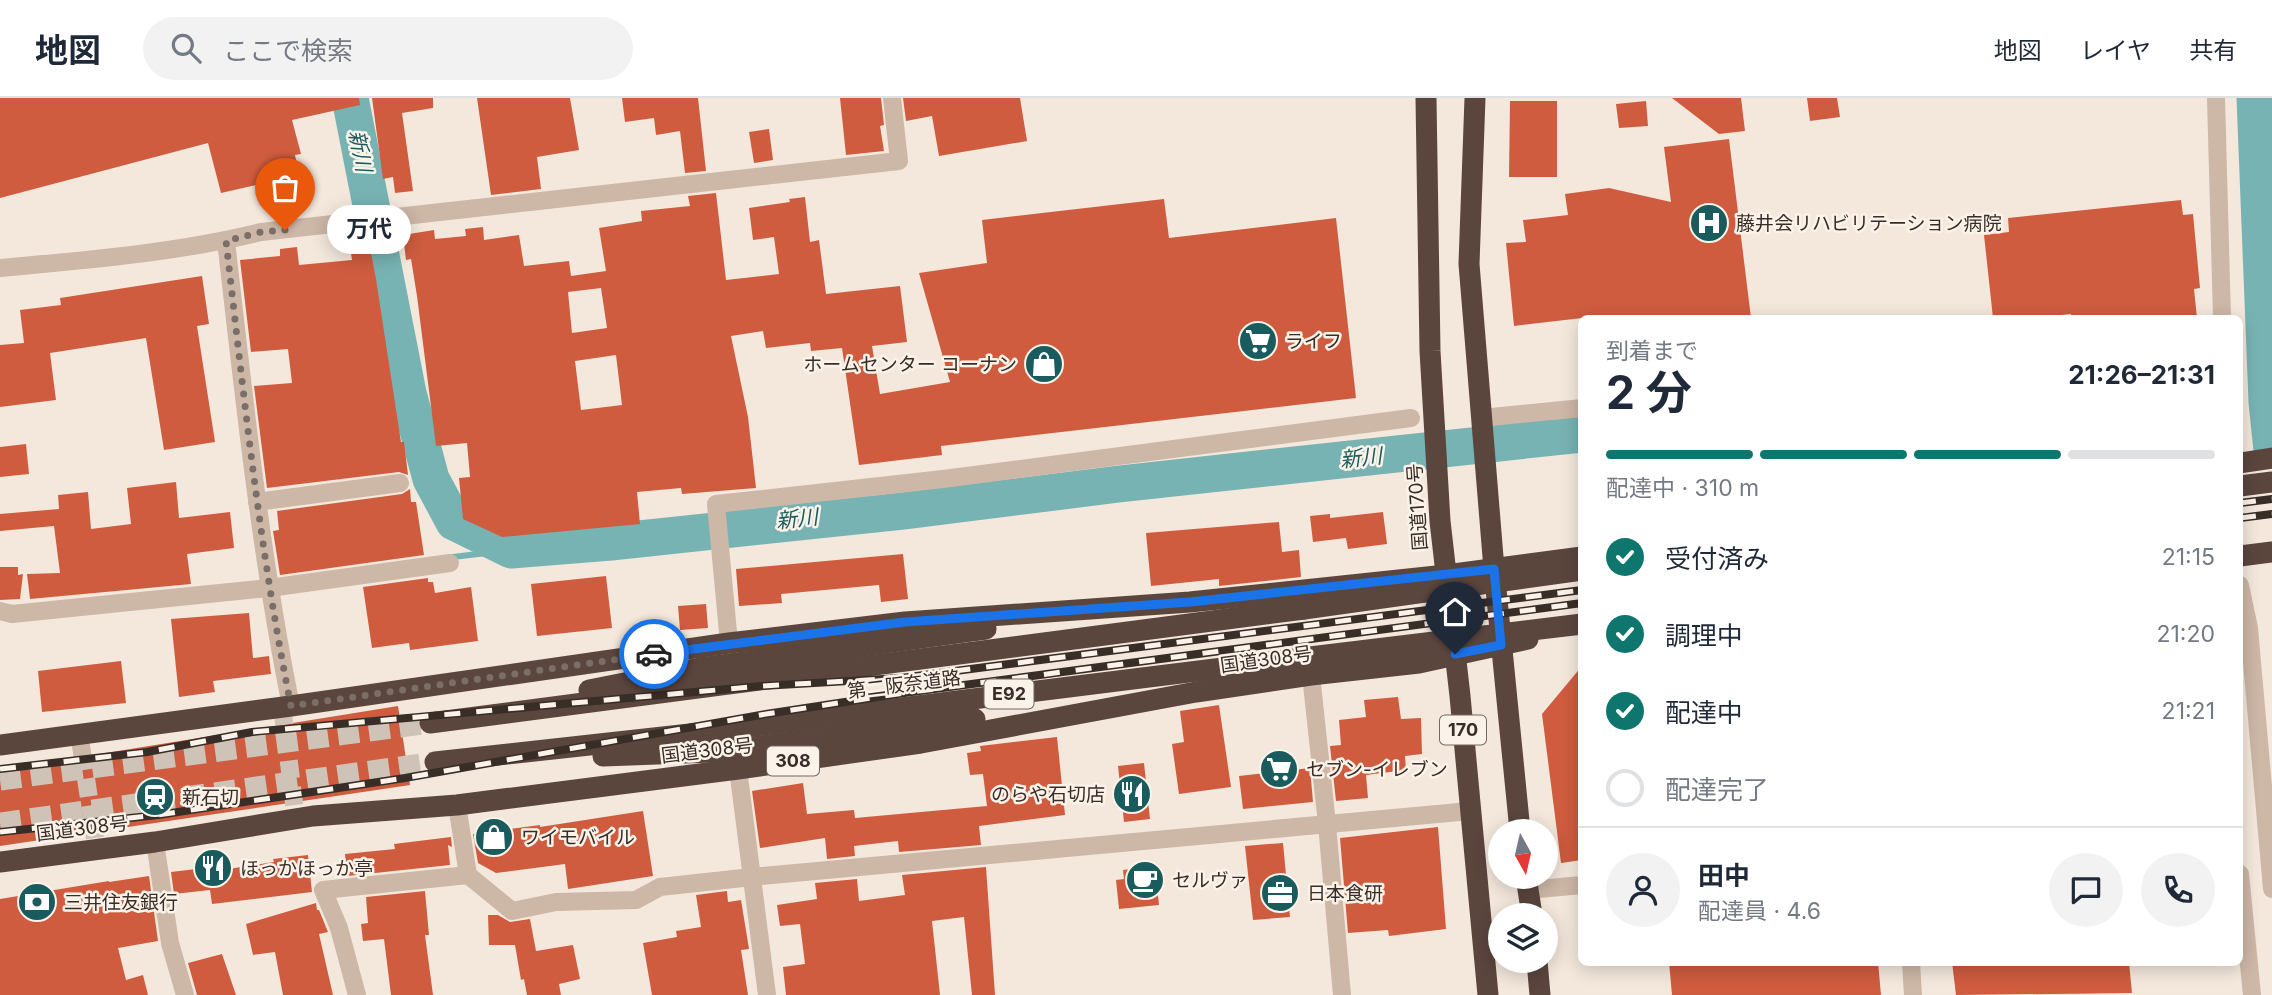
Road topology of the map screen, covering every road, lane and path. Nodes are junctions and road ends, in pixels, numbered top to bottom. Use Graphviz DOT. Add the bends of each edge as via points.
graph roads {
  1 [pos="892,98"];
  2 [pos="1426,98"];
  3 [pos="1475,98"];
  4 [pos="2216,98"];
  5 [pos="226,241"];
  6 [pos="0,268"];
  7 [pos="2222,315"];
  8 [pos="1578,409"];
  9 [pos="1411,418"];
  10 [pos="1481,425"];
  11 [pos="2272,460"];
  12 [pos="2243,465"];
  13 [pos="2272,482"];
  14 [pos="400,483"];
  15 [pos="2243,486"];
  16 [pos="257,502"];
  17 [pos="2272,551"];
  18 [pos="2243,555"];
  19 [pos="1578,558"];
  20 [pos="450,563"];
  21 [pos="1494,569"];
  22 [pos="1578,570"];
  23 [pos="1578,578"];
  24 [pos="1450,581"];
  25 [pos="269,588"];
  26 [pos="2243,599"];
  27 [pos="1190,602"];
  28 [pos="0,611"];
  29 [pos="1578,625"];
  30 [pos="1578,633"];
  31 [pos="729,643"];
  32 [pos="1501,645"];
  33 [pos="1458,646"];
  34 [pos="1311,676"];
  35 [pos="1196,692"];
  36 [pos="291,706"];
  37 [pos="0,745"];
  38 [pos="738,769"];
  39 [pos="457,805"];
  40 [pos="1470,811"];
  41 [pos="1519,819"];
  42 [pos="1327,824"];
  43 [pos="155,842"];
  44 [pos="0,862"];
  45 [pos="468,875"];
  46 [pos="752,877"];
  47 [pos="1558,884"];
  48 [pos="1578,885"];
  49 [pos="2272,889"];
  50 [pos="2243,904"];
  51 [pos="1911,966"];
  52 [pos="1538,973"];
  53 [pos="186,995"];
  54 [pos="358,995"];
  55 [pos="766,995"];
  56 [pos="1342,995"];
  57 [pos="1488,995"];
  58 [pos="1540,995"];
  59 [pos="1913,995"];
  60 [pos="2252,995"];
  1 -- 5 [label="street" via="899,161 261,232"];
  2 -- 24 [label="highway, 国道170号 / 170" via="1430,351 1440,521"];
  3 -- 10 [label="highway, 170" via="1469,264"];
  4 -- 7 [label="street"];
  5 -- 6 [label="street"];
  5 -- 16 [label="street"];
  8 -- 10 [label="street"];
  9 -- 31 [label="street" via="716,504"];
  10 -- 21 [label="highway, 170"];
  11 -- 12 [label="highway"];
  13 -- 15 [label="highway"];
  14 -- 16 [label="street"];
  16 -- 25 [label="street"];
  17 -- 18 [label="highway"];
  19 -- 21 [label="highway"];
  20 -- 25 [label="street"];
  21 -- 23 [label="highway" via="1533,584"];
  21 -- 24 [label="highway"];
  21 -- 32 [label="highway, 170"];
  22 -- 24 [label="highway, bridge"];
  24 -- 27 [label="highway"];
  24 -- 27 [label="highway, 第二阪奈道路 / E92, bridge" via="703,689 430,723 700,668"];
  24 -- 33 [label="highway, 国道170号 / 170"];
  25 -- 28 [label="street" via="12,614"];
  25 -- 36 [label="street"];
  26 -- 49 [label="street"];
  27 -- 31 [label="highway" via="905,622"];
  29 -- 33 [label="highway, bridge"];
  30 -- 32 [label="highway, 国道308号 / 308"];
  31 -- 36 [label="highway"];
  32 -- 33 [label="highway, 国道308号 / 308"];
  32 -- 41 [label="highway, 170"];
  33 -- 34 [label="highway, 国道308号 / 308" via="1419,663"];
  33 -- 35 [label="highway, 第二阪奈道路 / E92, bridge" via="435,762 712,752"];
  33 -- 40 [label="highway, 国道170号 / 170"];
  34 -- 35 [label="highway, 国道308号 / 308"];
  34 -- 42 [label="street"];
  35 -- 38 [label="highway, 国道308号 / 308" via="921,743"];
  36 -- 37 [label="highway" via="80,743"];
  38 -- 39 [label="highway, 国道308号 / 308"];
  38 -- 46 [label="street"];
  39 -- 43 [label="highway, 国道308号 / 308" via="313,816"];
  39 -- 45 [label="street"];
  40 -- 42 [label="street"];
  40 -- 57 [label="highway, 国道170号 / 170"];
  42 -- 46 [label="street"];
  42 -- 56 [label="street"];
  43 -- 44 [label="highway, 国道308号 / 308" via="95,843"];
  43 -- 53 [label="street" via="170,943"];
  45 -- 46 [label="street" via="512,911 556,902 636,900 660,887"];
  45 -- 54 [label="street" via="323,890 340,928"];
  46 -- 55 [label="street"];
  47 -- 48 [label="street"];
  50 -- 60 [label="street"];
  51 -- 59 [label="street"];
  52 -- 58 [label="highway"];
}
